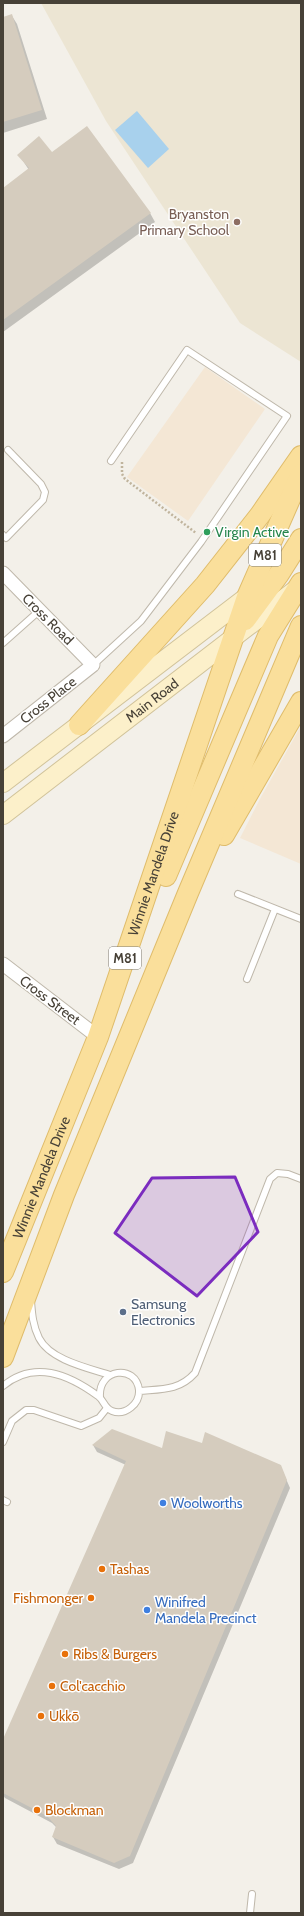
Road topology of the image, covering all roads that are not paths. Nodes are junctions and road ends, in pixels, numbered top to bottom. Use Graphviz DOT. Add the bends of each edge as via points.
graph roads {
  1 [pos="8,450"];
  2 [pos="301,456"];
  3 [pos="111,461"];
  4 [pos="301,474"];
  5 [pos="4,538"];
  6 [pos="301,539"];
  7 [pos="301,558"];
  8 [pos="3,573"];
  9 [pos="279,574"];
  10 [pos="299,586"];
  11 [pos="247,598"];
  12 [pos="38,611"];
  13 [pos="301,626"];
  14 [pos="232,638"];
  15 [pos="3,643"];
  16 [pos="93,665"];
  17 [pos="301,702"];
  18 [pos="79,725"];
  19 [pos="3,736"];
  20 [pos="3,783"];
  21 [pos="3,815"];
  22 [pos="188,893"];
  23 [pos="238,894"];
  24 [pos="275,909"];
  25 [pos="301,920"];
  26 [pos="130,945"];
  27 [pos="3,964"];
  28 [pos="247,979"];
  29 [pos="98,1037"];
  30 [pos="301,1179"];
  31 [pos="64,1195"];
  32 [pos="3,1272"];
  33 [pos="29,1286"];
  34 [pos="3,1318"];
  35 [pos="3,1357"];
  36 [pos="110,1375"];
  37 [pos="3,1386"];
  38 [pos="139,1390"];
  39 [pos="100,1397"];
  40 [pos="107,1408"];
  41 [pos="3,1442"];
  42 [pos="252,1894"];
  43 [pos="250,1913"];
  1 -- 5 [label="lane" via="41,484 45,492 43,500"];
  2 -- 18 [label="main road" via="260,515 205,585"];
  3 -- 16 [label="lane" via="187,350 287,416 201,542 141,621"];
  4 -- 11 [label="main road, Winnie Mandela Drive / M81"];
  6 -- 9 [label="main road"];
  7 -- 9 [label="main road, Main Road"];
  8 -- 12 [label="street, Cross Road"];
  9 -- 11 [label="main road, Main Road"];
  9 -- 14 [label="main road"];
  10 -- 14 [label="main road, Main Road"];
  10 -- 26 [label="main road" via="268,636 157,897"];
  11 -- 14 [label="main road, Winnie Mandela Drive / M81"];
  11 -- 18 [label="main road, Main Road"];
  12 -- 15 [label="lane"];
  12 -- 16 [label="street, Cross Road"];
  13 -- 22 [label="main road, Winnie Mandela Drive / M81"];
  14 -- 21 [label="main road, Main Road"];
  14 -- 26 [label="main road, Winnie Mandela Drive / M81"];
  16 -- 19 [label="street, Cross Place"];
  17 -- 22 [label="main road"];
  18 -- 20 [label="main road, Main Road"];
  22 -- 31 [label="main road, Winnie Mandela Drive / M81"];
  23 -- 24 [label="lane"];
  24 -- 25 [label="lane"];
  24 -- 28 [label="lane"];
  26 -- 29 [label="main road, Winnie Mandela Drive / M81"];
  27 -- 29 [label="street, Cross Street"];
  29 -- 32 [label="main road, Winnie Mandela Drive / M81"];
  30 -- 38 [label="lane" via="277,1173 270,1179 195,1373 187,1382 176,1387"];
  31 -- 33 [label="main road, Winnie Mandela Drive / M81"];
  31 -- 34 [label="main road" via="50,1206"];
  33 -- 35 [label="main road, Winnie Mandela Drive / M81"];
  33 -- 36 [label="lane" via="34,1325 46,1348 83,1367"];
  36 -- 38 [label="lane" via="129,1375"];
  36 -- 39 [label="lane" via="101,1384"];
  37 -- 39 [label="lane" via="26,1372 41,1371 70,1380"];
  38 -- 40 [label="lane" via="136,1403 126,1411 113,1411"];
  39 -- 40 [label="lane"];
  40 -- 41 [label="lane" via="99,1418 81,1426 34,1410 26,1410 12,1421"];
  42 -- 43 [label="lane"];
}
